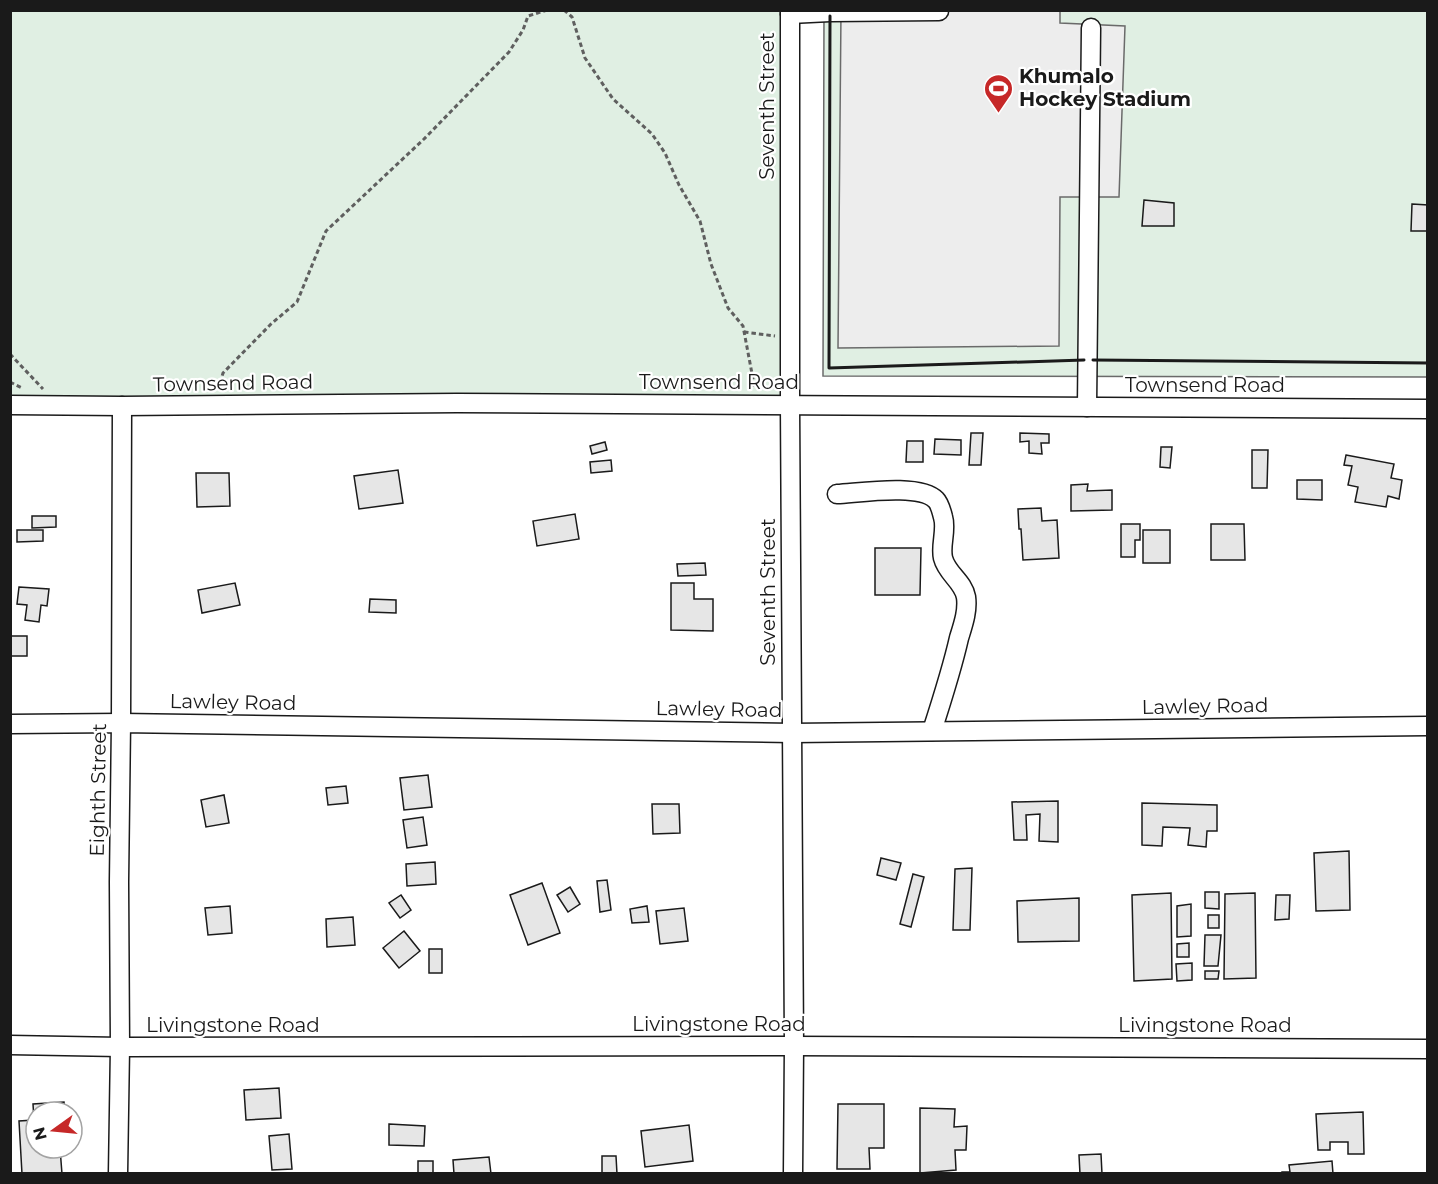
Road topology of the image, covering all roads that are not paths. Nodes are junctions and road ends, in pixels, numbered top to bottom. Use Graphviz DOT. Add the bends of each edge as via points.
graph roads {
  1 [pos="939,11"];
  2 [pos="790,12"];
  3 [pos="1091,27"];
  4 [pos="10,405"];
  5 [pos="790,405"];
  6 [pos="122,406"];
  7 [pos="1088,407"];
  8 [pos="1428,409"];
  9 [pos="837,494"];
  10 [pos="121,723"];
  11 [pos="10,724"];
  12 [pos="1428,726"];
  13 [pos="932,731"];
  14 [pos="792,732"];
  15 [pos="10,1045"];
  16 [pos="794,1046"];
  17 [pos="120,1047"];
  18 [pos="1428,1049"];
  19 [pos="118,1173"];
  20 [pos="793,1173"];
  1 -- 2 [label="street"];
  2 -- 5 [label="street, Seventh Street"];
  3 -- 7 [label="street"];
  4 -- 6 [label="street, Townsend Road"];
  5 -- 6 [label="street, Townsend Road" via="457,402"];
  5 -- 7 [label="street, Townsend Road"];
  5 -- 14 [label="street, Seventh Street"];
  6 -- 10 [label="street, Eighth Street"];
  7 -- 8 [label="street, Townsend Road"];
  9 -- 13 [label="street" via="921,492 936,500 944,518 944,562 962,586 967,608"];
  10 -- 11 [label="street, Lawley Road"];
  10 -- 14 [label="street, Lawley Road"];
  10 -- 17 [label="street, Eighth Street"];
  12 -- 13 [label="street, Lawley Road"];
  13 -- 14 [label="street, Lawley Road"];
  14 -- 16 [label="street, Seventh Street"];
  15 -- 17 [label="street, Livingstone Road"];
  16 -- 17 [label="street, Livingstone Road"];
  16 -- 18 [label="street, Livingstone Road"];
  16 -- 20 [label="street, Seventh Street"];
  17 -- 19 [label="street, Eighth Street"];
}
